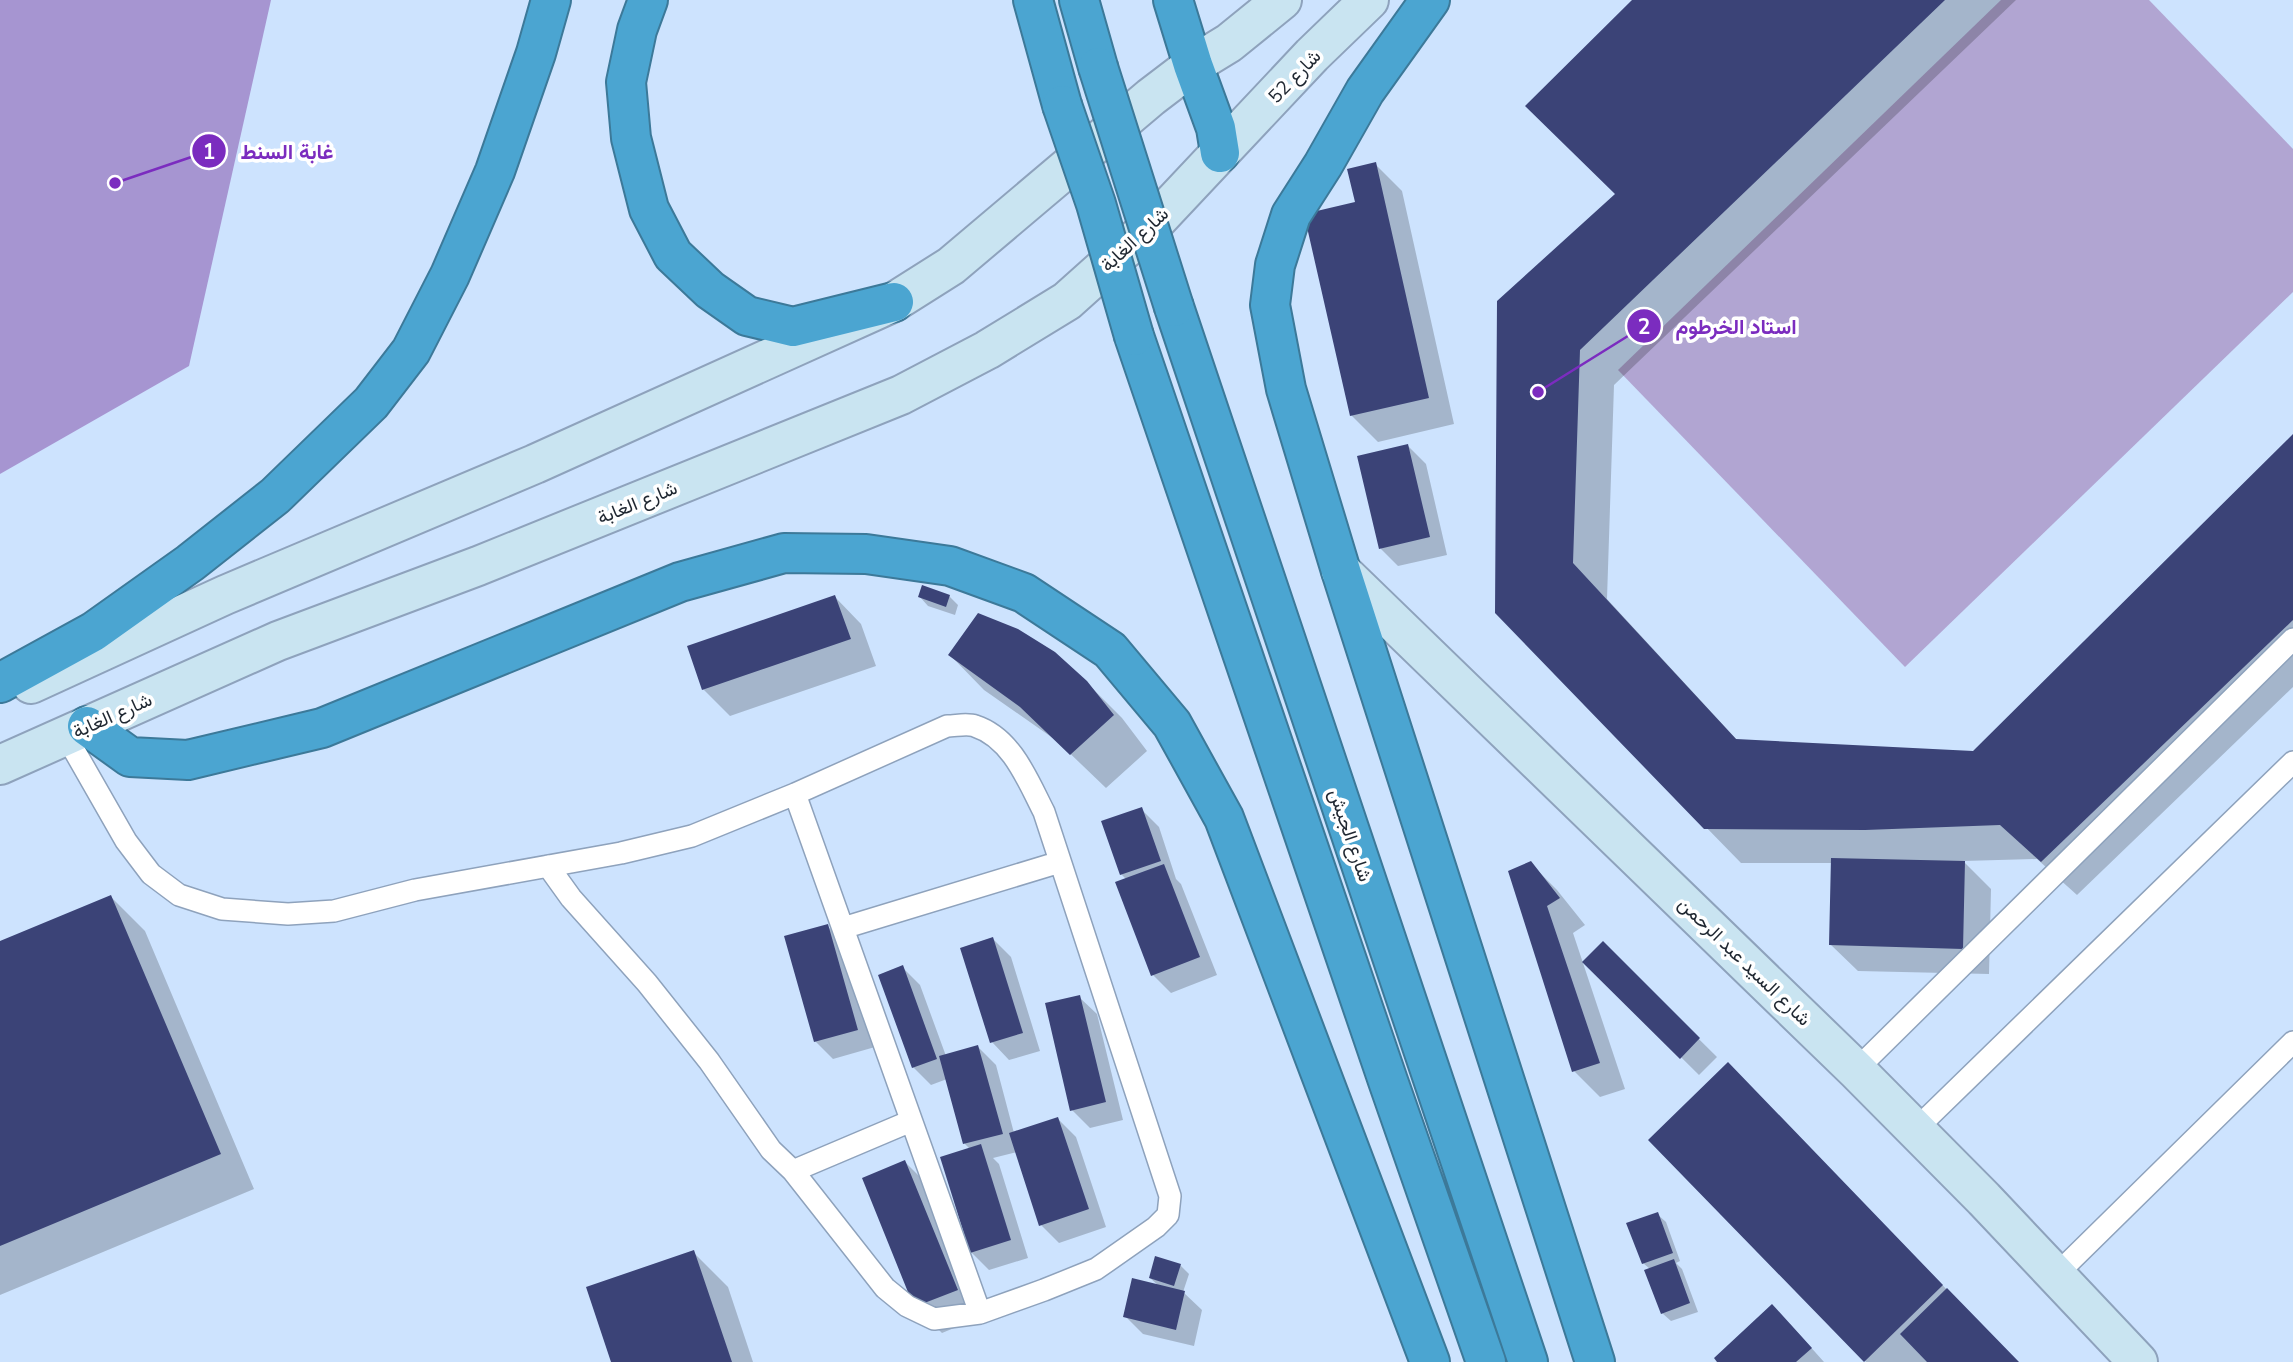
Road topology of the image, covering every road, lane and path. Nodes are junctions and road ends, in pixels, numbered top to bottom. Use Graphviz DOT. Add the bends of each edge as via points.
graph roads {
  1 [pos="551,0"];
  2 [pos="648,0"];
  3 [pos="1033,0"];
  4 [pos="1079,0"];
  5 [pos="1173,0"];
  6 [pos="1282,0"];
  7 [pos="1369,0"];
  8 [pos="1430,0"];
  9 [pos="1193,65"];
  10 [pos="1220,153"];
  11 [pos="894,302"];
  12 [pos="1342,570"];
  13 [pos="2293,639"];
  14 [pos="0,683"];
  15 [pos="0,698"];
  16 [pos="77,731"];
  17 [pos="2293,762"];
  18 [pos="0,765"];
  19 [pos="795,794"];
  20 [pos="1060,862"];
  21 [pos="548,866"];
  22 [pos="843,928"];
  23 [pos="2293,1042"];
  24 [pos="1856,1070"];
  25 [pos="911,1121"];
  26 [pos="1916,1129"];
  27 [pos="793,1171"];
  28 [pos="2055,1276"];
  29 [pos="980,1313"];
  30 [pos="1430,1362"];
  31 [pos="1486,1362"];
  32 [pos="1528,1362"];
  33 [pos="1595,1362"];
  34 [pos="2138,1362"];
  1 -- 14 [label="highway" via="495,171 450,275 411,351 371,402 275,496 190,563 93,632"];
  2 -- 11 [label="highway" via="626,82 631,138 649,209 673,255 747,316 793,327"];
  3 -- 31 [label="highway, bridge" via="1134,337"];
  4 -- 32 [label="highway, شارع الجيش, bridge" via="1143,215"];
  5 -- 9 [label="highway"];
  6 -- 9 [label="main road"];
  7 -- 10 [label="main road, شارع 52"];
  8 -- 12 [label="highway" via="1365,91 1291,215 1275,265 1270,305 1286,389"];
  9 -- 10 [label="highway" via="1216,128"];
  9 -- 11 [label="main road" via="951,266"];
  10 -- 16 [label="main road, شارع الغابة" via="1156,222 1067,301 901,395 491,561 278,641"];
  11 -- 15 [label="main road"];
  12 -- 24 [label="main road, شارع السيد عبد الرحمن"];
  12 -- 33 [label="highway"];
  13 -- 24 [label="lane"];
  16 -- 18 [label="main road, شارع الغابة"];
  16 -- 21 [label="lane" via="126,841 151,874 179,895 222,909 288,914 334,911 415,890"];
  16 -- 30 [label="highway" via="131,757 188,760 321,728 680,582 784,553 866,554 950,566 1024,593 1110,650 1172,723 1224,818"];
  17 -- 26 [label="lane"];
  19 -- 20 [label="lane" via="947,726 973,725 995,737 1020,765 1044,813"];
  19 -- 21 [label="lane" via="692,835"];
  19 -- 22 [label="lane"];
  20 -- 22 [label="lane"];
  20 -- 29 [label="lane" via="1170,1196 1168,1215 1096,1269"];
  21 -- 27 [label="lane" via="709,1061 771,1150"];
  22 -- 25 [label="lane"];
  23 -- 28 [label="lane"];
  24 -- 26 [label="main road, شارع السيد عبد الرحمن"];
  25 -- 27 [label="lane"];
  25 -- 29 [label="lane"];
  26 -- 28 [label="main road, شارع السيد عبد الرحمن"];
  27 -- 29 [label="lane" via="885,1288 907,1306 934,1319"];
  28 -- 34 [label="main road, شارع السيد عبد الرحمن"];
}
